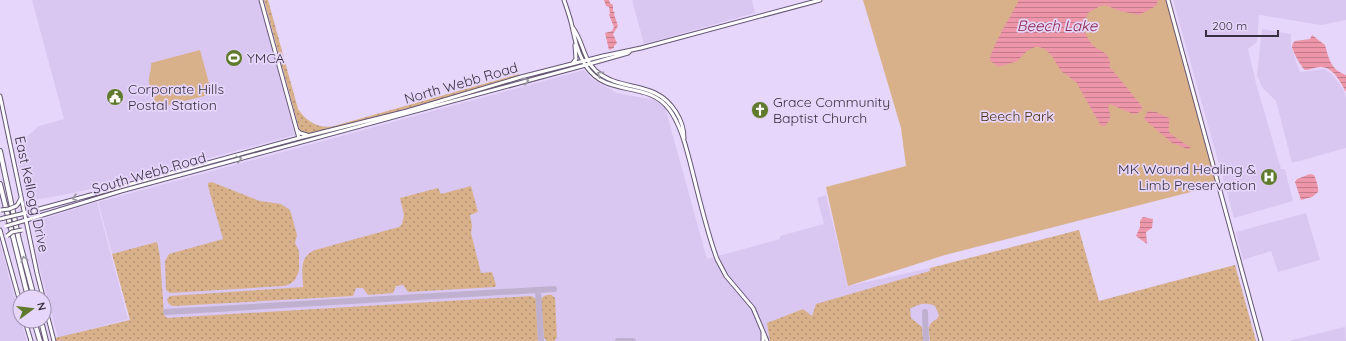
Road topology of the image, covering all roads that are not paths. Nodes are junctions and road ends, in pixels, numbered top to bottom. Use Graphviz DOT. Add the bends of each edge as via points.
graph roads {
  1 [pos="261,0"];
  2 [pos="564,0"];
  3 [pos="820,0"];
  4 [pos="1168,0"];
  5 [pos="572,26"];
  6 [pos="575,42"];
  7 [pos="630,51"];
  8 [pos="587,60"];
  9 [pos="583,61"];
  10 [pos="572,64"];
  11 [pos="590,64"];
  12 [pos="585,65"];
  13 [pos="487,87"];
  14 [pos="488,91"];
  15 [pos="0,96"];
  16 [pos="296,129"];
  17 [pos="309,136"];
  18 [pos="299,138"];
  19 [pos="684,139"];
  20 [pos="304,141"];
  21 [pos="293,144"];
  22 [pos="0,151"];
  23 [pos="215,161"];
  24 [pos="216,165"];
  25 [pos="0,184"];
  26 [pos="21,196"];
  27 [pos="1,210"];
  28 [pos="22,213"];
  29 [pos="0,219"];
  30 [pos="25,221"];
  31 [pos="0,229"];
  32 [pos="29,235"];
  33 [pos="4,244"];
  34 [pos="16,289"];
  35 [pos="26,289"];
  36 [pos="32,289"];
  37 [pos="41,289"];
  38 [pos="27,329"];
  39 [pos="36,329"];
  40 [pos="42,329"];
  41 [pos="51,329"];
  42 [pos="763,332"];
  43 [pos="30,341"];
  44 [pos="40,341"];
  45 [pos="46,341"];
  46 [pos="54,341"];
  47 [pos="763,341"];
  48 [pos="768,341"];
  49 [pos="1261,341"];
  1 -- 16 [label="main road"];
  2 -- 5 [label="main road"];
  3 -- 7 [label="main road, North Webb Road"];
  4 -- 49 [label="main road"];
  5 -- 6 [label="main road"];
  5 -- 8 [label="main road" via="577,32"];
  6 -- 9 [label="main road"];
  6 -- 10 [label="main road" via="576,59"];
  7 -- 8 [label="main road, North Webb Road"];
  7 -- 11 [label="main road, North Webb Road"];
  8 -- 9 [label="main road, North Webb Road"];
  8 -- 11 [label="main road"];
  9 -- 10 [label="main road, North Webb Road"];
  9 -- 12 [label="main road"];
  10 -- 13 [label="main road, North Webb Road"];
  11 -- 12 [label="main road, North Webb Road"];
  19 -- 11 [label="main road, one-way" via="679,116 656,92 617,83"];
  14 -- 12 [label="main road, North Webb Road, one-way"];
  12 -- 19 [label="main road" via="608,85 646,92 661,101 675,118"];
  13 -- 14 [label="main road"];
  13 -- 17 [label="main road, North Webb Road"];
  14 -- 20 [label="main road, North Webb Road"];
  15 -- 26 [label="main road, East Kellogg Drive"];
  16 -- 17 [label="main road"];
  16 -- 18 [label="main road"];
  17 -- 18 [label="main road, North Webb Road"];
  18 -- 20 [label="main road"];
  18 -- 21 [label="main road"];
  18 -- 23 [label="main road, South Webb Road"];
  19 -- 42 [label="main road" via="717,259 726,276 753,308"];
  20 -- 21 [label="main road, South Webb Road"];
  24 -- 21 [label="main road, South Webb Road, one-way"];
  36 -- 22 [label="highway, one-way"];
  23 -- 24 [label="main road"];
  23 -- 28 [label="main road, South Webb Road, one-way"];
  24 -- 30 [label="main road, South Webb Road"];
  25 -- 35 [label="highway"];
  26 -- 27 [label="main road, bridge" via="16,206"];
  26 -- 28 [label="main road, East Kellogg Drive"];
  28 -- 29 [label="main road, South Webb Road, bridge"];
  28 -- 30 [label="main road, East Kellogg Drive"];
  30 -- 31 [label="main road, South Webb Road, bridge"];
  30 -- 32 [label="main road, East Kellogg Drive"];
  31 -- 33 [label="main road"];
  32 -- 33 [label="main road, bridge" via="22,230 12,232"];
  32 -- 37 [label="main road, East Kellogg Drive"];
  33 -- 34 [label="main road"];
  38 -- 43 [label="main road"];
  39 -- 44 [label="highway"];
  40 -- 45 [label="highway"];
  41 -- 46 [label="main road"];
  42 -- 47 [label="main road"];
  42 -- 48 [label="main road"];
}
